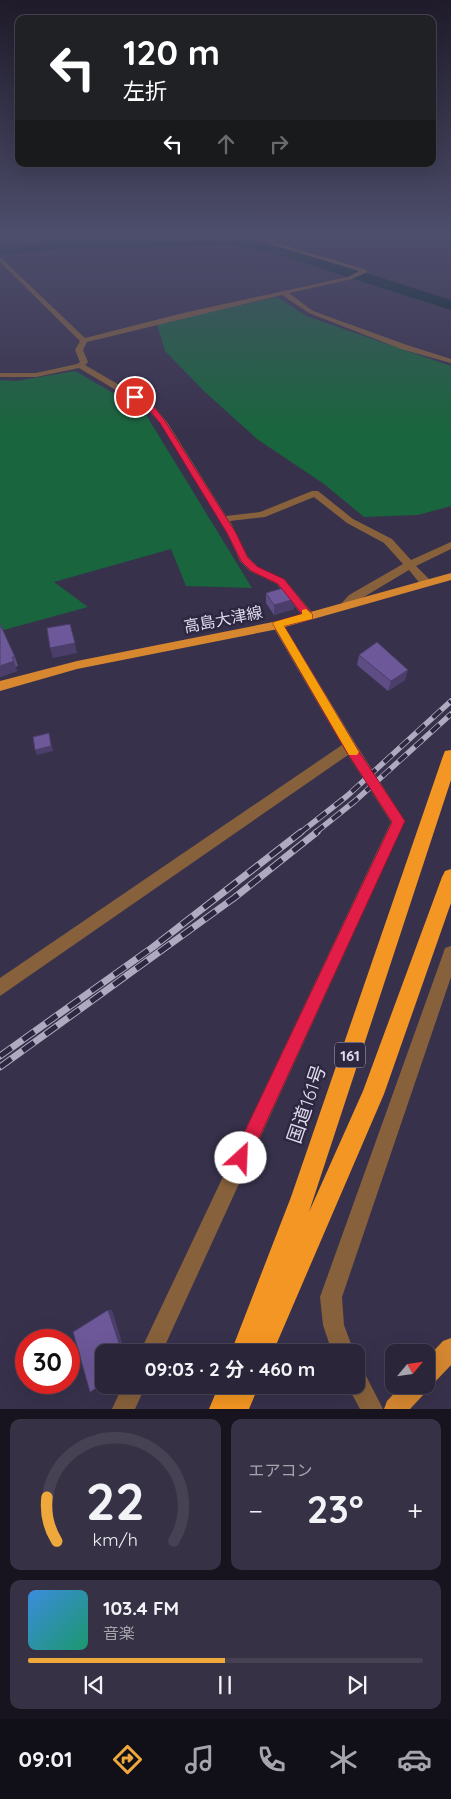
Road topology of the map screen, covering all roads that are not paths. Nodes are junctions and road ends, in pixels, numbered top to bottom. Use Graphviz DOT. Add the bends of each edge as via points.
graph roads {
  1 [pos="42,301"];
  2 [pos="252,301"];
  3 [pos="295,301"];
  4 [pos="84,342"];
  5 [pos="451,361"];
  6 [pos="80,366"];
  7 [pos="0,375"];
  8 [pos="223,519"];
  9 [pos="451,545"];
  10 [pos="410,565"];
  11 [pos="451,576"];
  12 [pos="426,583"];
  13 [pos="346,605"];
  14 [pos="309,616"];
  15 [pos="278,624"];
  16 [pos="0,686"];
  17 [pos="350,747"];
  18 [pos="451,756"];
  19 [pos="451,876"];
  20 [pos="451,954"];
  21 [pos="0,988"];
  22 [pos="154,1344"];
  23 [pos="247,1344"];
  24 [pos="264,1344"];
  25 [pos="339,1344"];
  26 [pos="451,1349"];
  27 [pos="435,1366"];
  28 [pos="130,1394"];
  29 [pos="229,1394"];
  30 [pos="242,1394"];
  31 [pos="364,1394"];
  32 [pos="409,1394"];
  33 [pos="123,1409"];
  34 [pos="223,1409"];
  35 [pos="235,1409"];
  36 [pos="372,1409"];
  37 [pos="395,1409"];
  1 -- 4 [label="street"];
  2 -- 4 [label="street" via="157,320"];
  3 -- 5 [label="street" via="311,312"];
  4 -- 6 [label="street" via="80,350 84,362"];
  6 -- 7 [label="street" via="36,375"];
  6 -- 8 [label="street" via="149,406 163,422"];
  8 -- 10 [label="street" via="262,515 315,493 350,521 388,540"];
  8 -- 14 [label="street" via="244,559 254,569 281,582"];
  9 -- 10 [label="street"];
  10 -- 12 [label="street"];
  10 -- 13 [label="street"];
  11 -- 12 [label="main road, 高島大津線"];
  12 -- 13 [label="main road, 高島大津線"];
  13 -- 14 [label="main road, 高島大津線"];
  14 -- 15 [label="main road, 高島大津線"];
  15 -- 16 [label="main road, 高島大津線" via="77,665"];
  15 -- 17 [label="street"];
  17 -- 21 [label="street"];
  17 -- 22 [label="street" via="398,821"];
  18 -- 23 [label="highway, 国道161号 / 161" via="306,1188"];
  19 -- 24 [label="highway, 161" via="373,1094"];
  20 -- 25 [label="street" via="331,1297 330,1313"];
  26 -- 27 [label="main road"];
  28 -- 33 [label="street"];
  29 -- 34 [label="highway"];
  30 -- 35 [label="highway"];
  31 -- 36 [label="street"];
  32 -- 37 [label="main road"];
}
